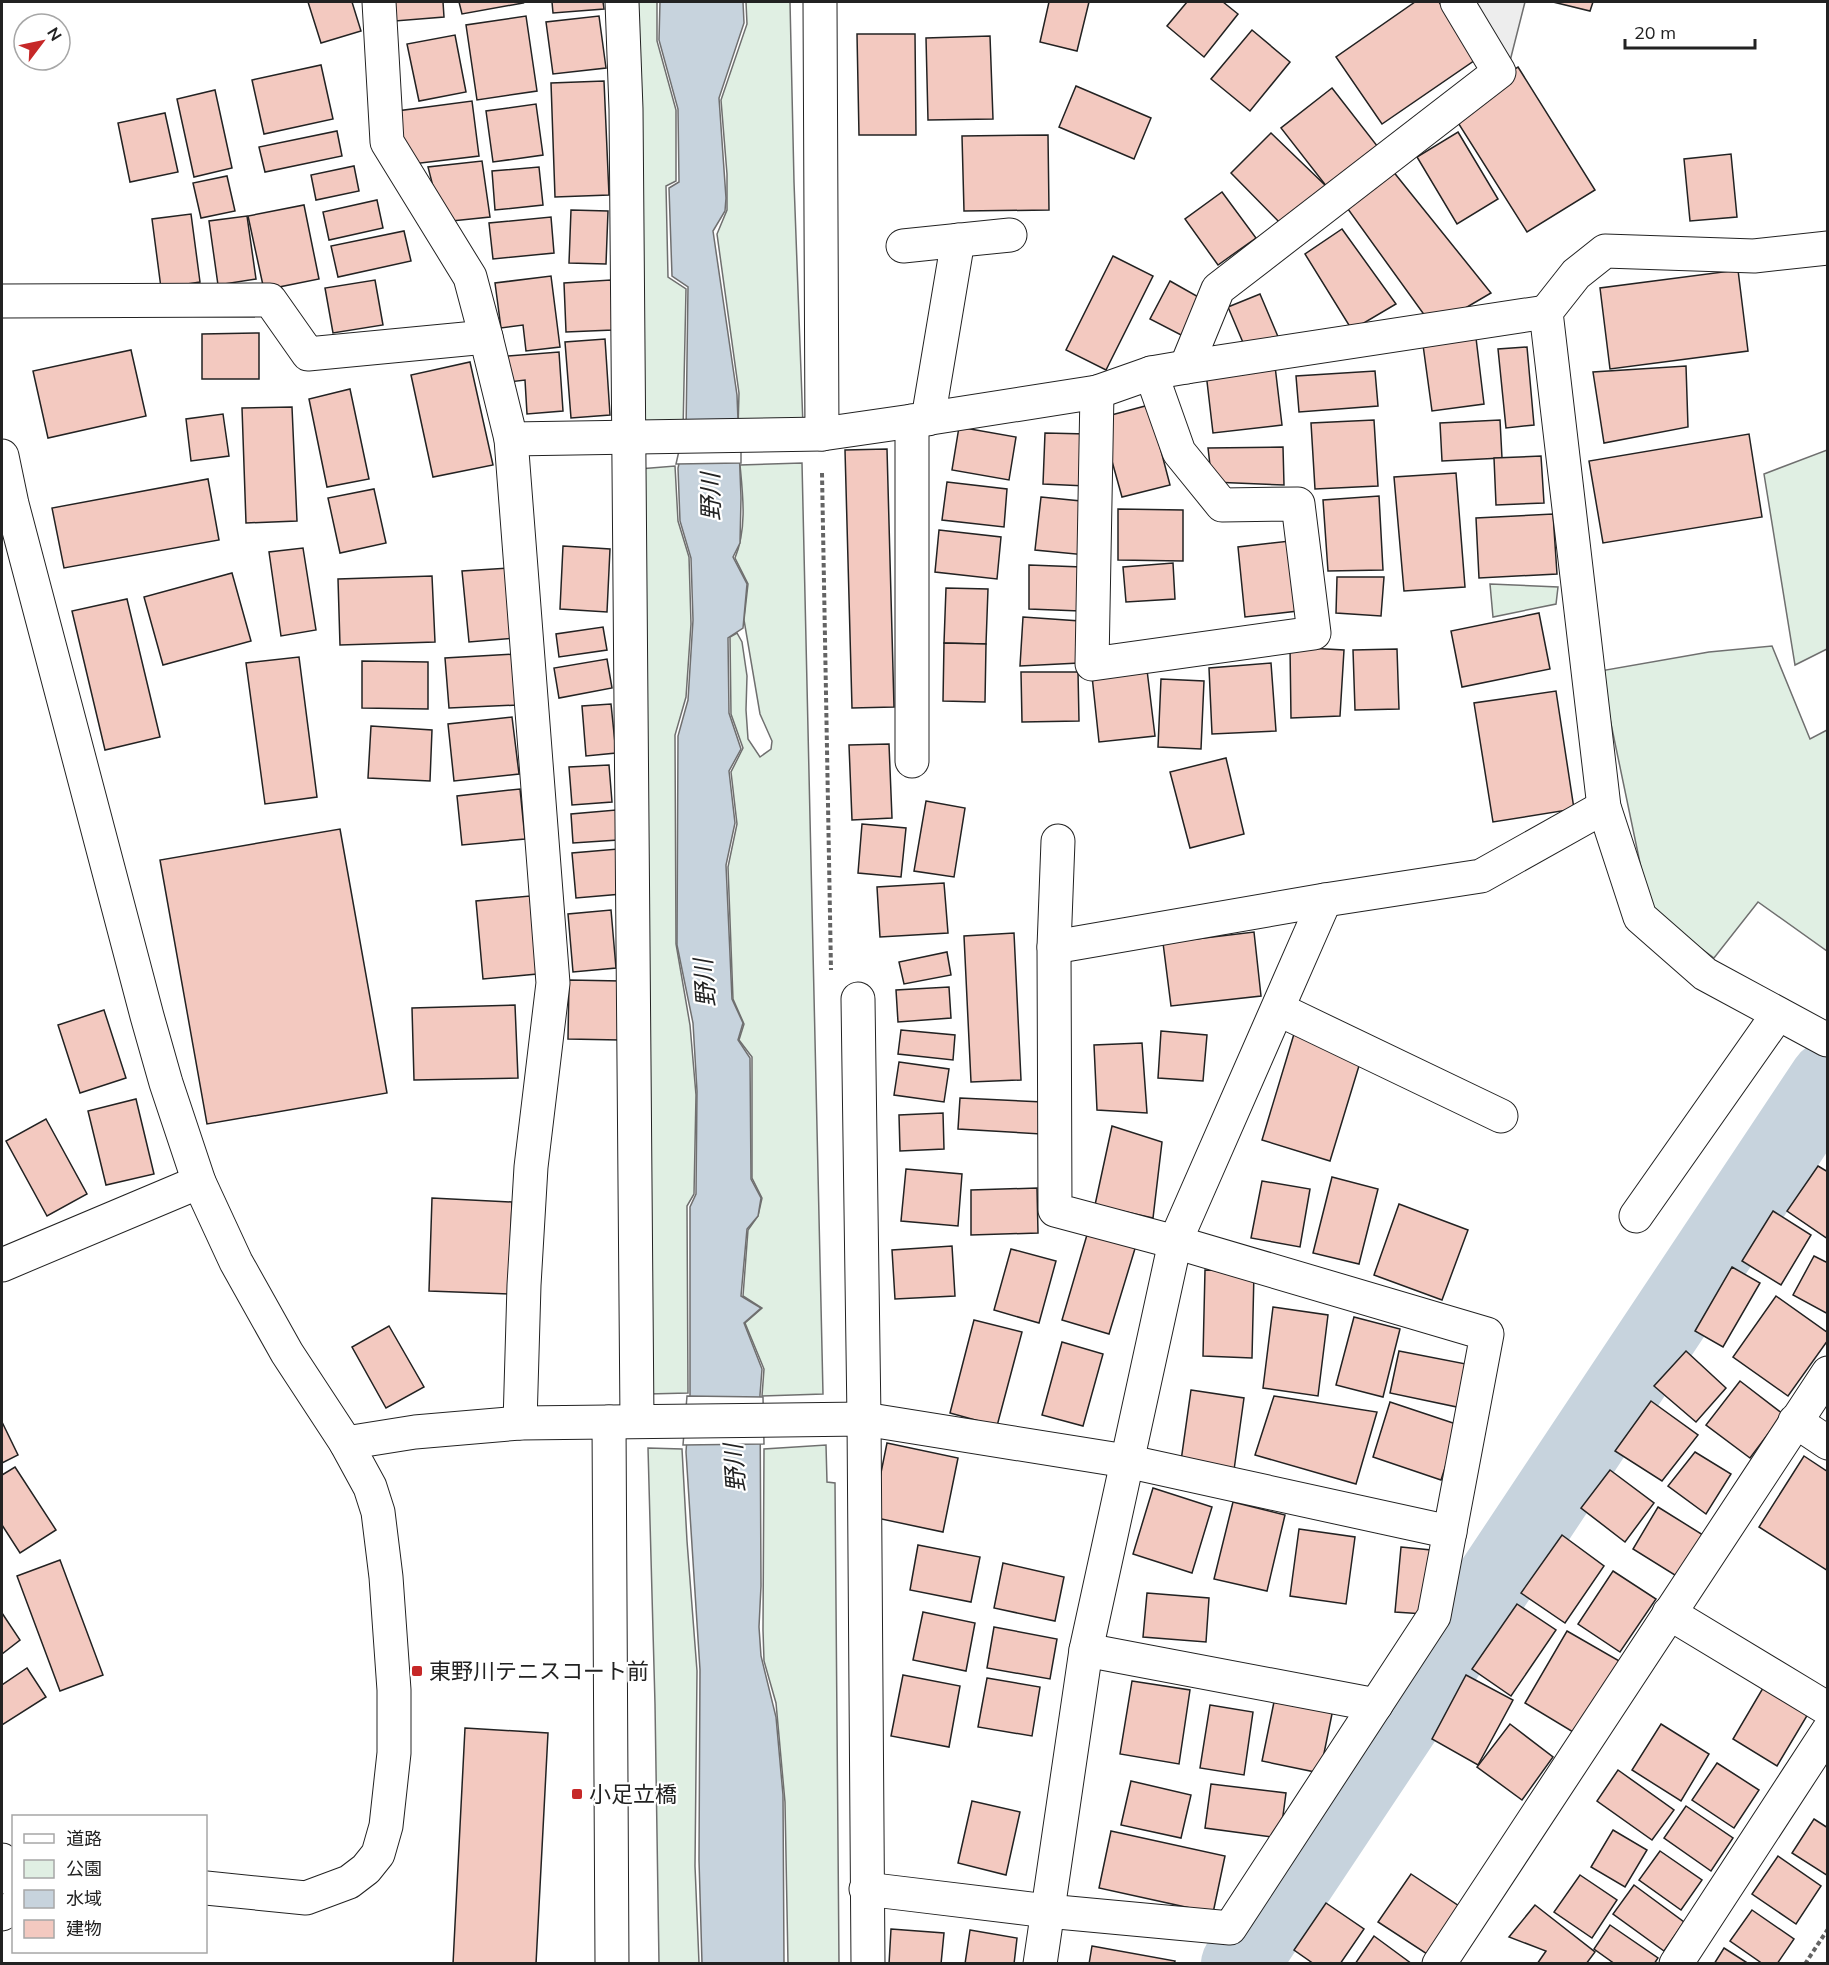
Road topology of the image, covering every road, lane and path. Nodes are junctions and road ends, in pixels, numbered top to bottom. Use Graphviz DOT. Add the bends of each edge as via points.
graph roads {
  1 [pos="379,2"];
  2 [pos="622,2"];
  3 [pos="820,2"];
  4 [pos="1457,2"];
  5 [pos="1010,235"];
  6 [pos="958,240"];
  7 [pos="903,246"];
  8 [pos="1827,248"];
  9 [pos="2,301"];
  10 [pos="1546,312"];
  11 [pos="486,337"];
  12 [pos="1186,367"];
  13 [pos="1151,374"];
  14 [pos="1097,392"];
  15 [pos="920,420"];
  16 [pos="816,434"];
  17 [pos="635,436"];
  18 [pos="511,439"];
  19 [pos="2,456"];
  20 [pos="912,762"];
  21 [pos="1604,807"];
  22 [pos="1058,841"];
  23 [pos="1325,900"];
  24 [pos="1054,947"];
  25 [pos="831,979"];
  26 [pos="858,999"];
  27 [pos="1278,1008"];
  28 [pos="1778,1014"];
  29 [pos="1827,1039"];
  30 [pos="1501,1116"];
  31 [pos="198,1182"];
  32 [pos="1636,1216"];
  33 [pos="1175,1242"];
  34 [pos="2,1265"];
  35 [pos="1827,1373"];
  36 [pos="864,1419"];
  37 [pos="631,1421"];
  38 [pos="1796,1421"];
  39 [pos="520,1423"];
  40 [pos="346,1443"];
  41 [pos="1827,1443"];
  42 [pos="1126,1461"];
  43 [pos="1450,1532"];
  44 [pos="1669,1613"];
  45 [pos="1086,1650"];
  46 [pos="1376,1705"];
  47 [pos="1827,1709"];
  48 [pos="1827,1731"];
  49 [pos="2,1860"];
  50 [pos="12,1878"];
  51 [pos="207,1888"];
  52 [pos="866,1890"];
  53 [pos="1047,1911"];
  54 [pos="1827,1929"];
  55 [pos="612,1964"];
  56 [pos="868,1964"];
  57 [pos="1041,1964"];
  58 [pos="1439,1964"];
  59 [pos="1676,1964"];
  60 [pos="1805,1964"];
  1 -- 11 [label="street" via="387,142 470,277"];
  2 -- 17 [label="street"];
  3 -- 16 [label="street"];
  4 -- 12 [label="street" via="1499,72 1218,289"];
  5 -- 6 [label="street"];
  6 -- 7 [label="street"];
  6 -- 15 [label="street"];
  8 -- 10 [label="street" via="1754,256 1605,251 1576,274"];
  9 -- 11 [label="street" via="270,300 308,354"];
  10 -- 12 [label="street"];
  10 -- 21 [label="street"];
  11 -- 18 [label="street"];
  12 -- 13 [label="street"];
  13 -- 14 [label="street"];
  13 -- 14 [label="street" via="1179,452 1222,506 1298,504 1314,633 1092,664"];
  14 -- 15 [label="street"];
  15 -- 16 [label="street"];
  15 -- 20 [label="street"];
  16 -- 17 [label="street"];
  16 -- 25 [label="path"];
  17 -- 18 [label="street"];
  17 -- 37 [label="street"];
  18 -- 39 [label="street" via="553,983 531,1167"];
  19 -- 31 [label="street" via="147,1016"];
  21 -- 23 [label="street" via="1481,876"];
  21 -- 28 [label="street" via="1640,917 1705,974"];
  22 -- 24 [label="street"];
  23 -- 24 [label="street"];
  23 -- 27 [label="street"];
  24 -- 33 [label="street" via="1054,1210"];
  26 -- 36 [label="street"];
  27 -- 30 [label="street"];
  27 -- 33 [label="street"];
  28 -- 29 [label="street"];
  28 -- 32 [label="street"];
  31 -- 34 [label="street"];
  31 -- 40 [label="street" via="236,1262 287,1353"];
  33 -- 42 [label="street"];
  33 -- 43 [label="street" via="1487,1334"];
  35 -- 38 [label="street"];
  36 -- 37 [label="street"];
  36 -- 42 [label="street"];
  36 -- 52 [label="street"];
  37 -- 39 [label="street"];
  37 -- 55 [label="street"];
  38 -- 41 [label="street"];
  38 -- 44 [label="street"];
  39 -- 40 [label="street" via="415,1432"];
  40 -- 51 [label="street" via="376,1504 386,1576 394,1753 386,1826 378,1854 349,1882 306,1898"];
  42 -- 43 [label="street"];
  42 -- 45 [label="street"];
  43 -- 46 [label="street" via="1434,1616"];
  44 -- 47 [label="street"];
  44 -- 58 [label="street"];
  45 -- 46 [label="street"];
  45 -- 53 [label="street"];
  46 -- 53 [label="street" via="1230,1928"];
  48 -- 59 [label="street"];
  49 -- 50 [label="street"];
  52 -- 53 [label="street"];
  52 -- 56 [label="street"];
  53 -- 57 [label="street"];
  54 -- 60 [label="path"];
}
